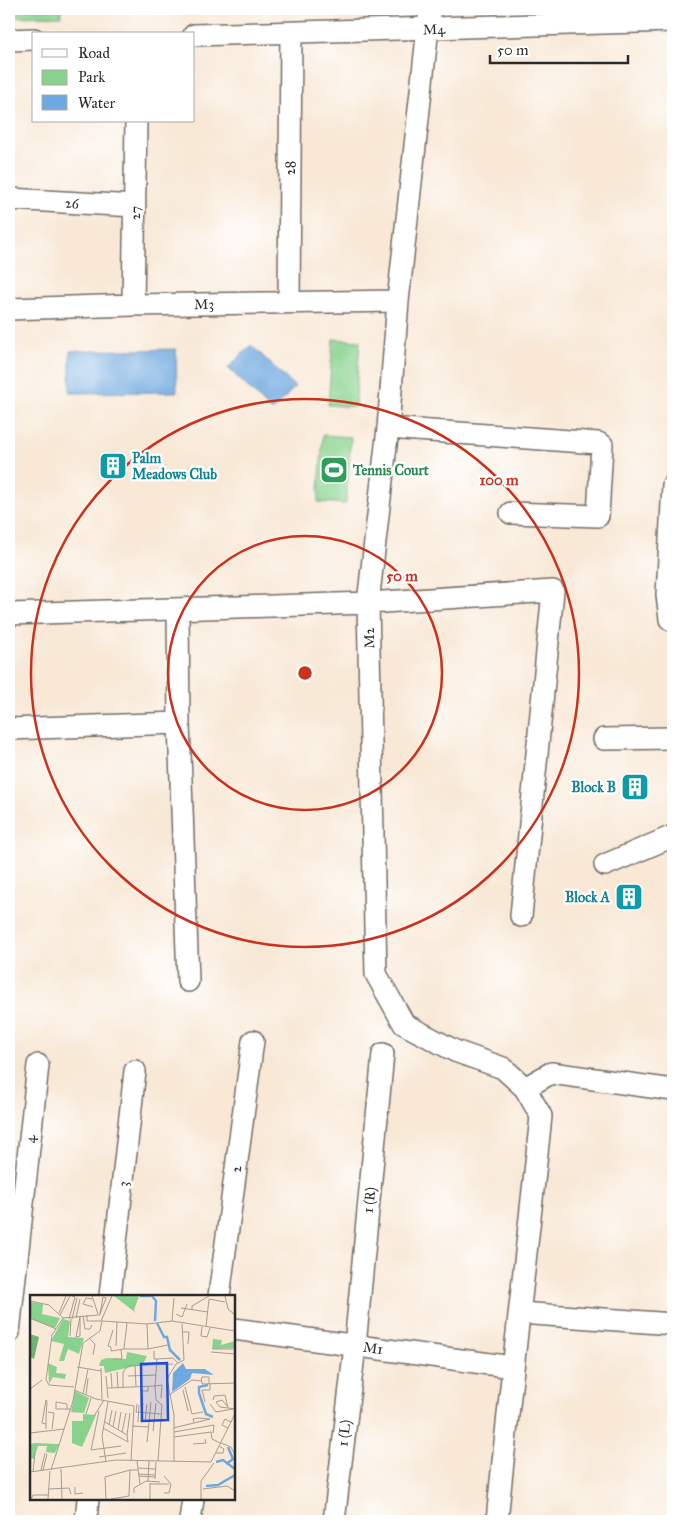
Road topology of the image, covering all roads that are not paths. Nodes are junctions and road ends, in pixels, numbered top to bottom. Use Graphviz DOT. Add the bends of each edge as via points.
graph roads {
  1 [pos="429,19"];
  2 [pos="673,21"];
  3 [pos="291,33"];
  4 [pos="195,35"];
  5 [pos="32,39"];
  6 [pos="9,40"];
  7 [pos="136,122"];
  8 [pos="9,199"];
  9 [pos="135,206"];
  10 [pos="398,301"];
  11 [pos="289,302"];
  12 [pos="133,305"];
  13 [pos="9,309"];
  14 [pos="388,428"];
  15 [pos="673,485"];
  16 [pos="512,513"];
  17 [pos="368,603"];
  18 [pos="178,610"];
  19 [pos="9,614"];
  20 [pos="673,621"];
  21 [pos="179,723"];
  22 [pos="9,729"];
  23 [pos="673,738"];
  24 [pos="604,739"];
  25 [pos="673,836"];
  26 [pos="605,864"];
  27 [pos="521,916"];
  28 [pos="188,981"];
  29 [pos="253,1041"];
  30 [pos="384,1054"];
  31 [pos="38,1065"];
  32 [pos="135,1072"];
  33 [pos="525,1088"];
  34 [pos="673,1090"];
  35 [pos="110,1295"];
  36 [pos="220,1295"];
  37 [pos="17,1303"];
  38 [pos="520,1313"];
  39 [pos="673,1324"];
  40 [pos="235,1329"];
  41 [pos="9,1332"];
  42 [pos="355,1346"];
  43 [pos="512,1367"];
  44 [pos="88,1500"];
  45 [pos="193,1500"];
  46 [pos="86,1521"];
  47 [pos="190,1521"];
  48 [pos="334,1521"];
  49 [pos="497,1521"];
  1 -- 2 [label="street, M4"];
  1 -- 3 [label="street, M4"];
  1 -- 10 [label="street, M2"];
  3 -- 4 [label="street, M4"];
  3 -- 11 [label="street, 28"];
  5 -- 6 [label="street"];
  7 -- 9 [label="street, 27"];
  8 -- 9 [label="street, 26"];
  9 -- 12 [label="street, 27"];
  10 -- 11 [label="street, M3"];
  10 -- 14 [label="street, M2"];
  11 -- 12 [label="street, M3"];
  12 -- 13 [label="street, M3"];
  14 -- 16 [label="street" via="602,445 598,516"];
  14 -- 17 [label="street, M2"];
  15 -- 20 [label="street" via="667,595"];
  17 -- 18 [label="street"];
  17 -- 27 [label="street" via="553,591"];
  17 -- 33 [label="street, M2" via="376,974 404,1024 455,1051 503,1068"];
  18 -- 19 [label="street"];
  18 -- 21 [label="street"];
  21 -- 22 [label="street"];
  21 -- 28 [label="street"];
  23 -- 24 [label="street"];
  25 -- 26 [label="street"];
  29 -- 36 [label="street, 2"];
  30 -- 42 [label="street, 1 (R)"];
  31 -- 37 [label="street, 4"];
  32 -- 35 [label="street, 3"];
  33 -- 34 [label="street" via="551,1073"];
  33 -- 38 [label="street" via="541,1116"];
  37 -- 41 [label="street, 4"];
  38 -- 39 [label="street"];
  38 -- 43 [label="street"];
  40 -- 42 [label="street, M1"];
  42 -- 43 [label="street, M1"];
  42 -- 48 [label="street, 1 (L)"];
  43 -- 49 [label="street"];
  44 -- 46 [label="street"];
  45 -- 47 [label="street"];
}
